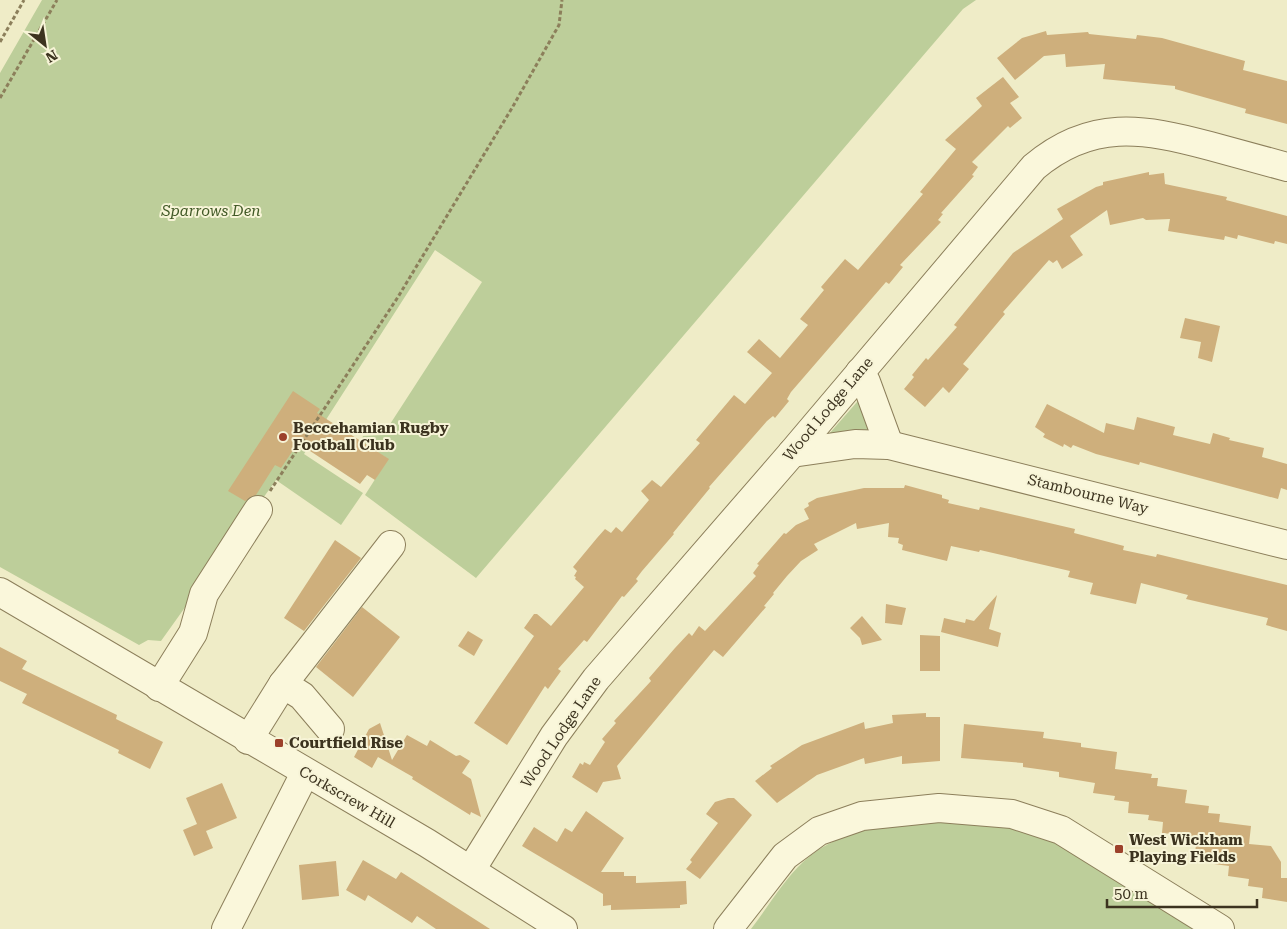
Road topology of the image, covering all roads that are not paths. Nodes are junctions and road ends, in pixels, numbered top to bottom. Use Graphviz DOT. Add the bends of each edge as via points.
graph roads {
  1 [pos="1287,167"];
  2 [pos="860,372"];
  3 [pos="889,445"];
  4 [pos="792,453"];
  5 [pos="258,510"];
  6 [pos="391,545"];
  7 [pos="1287,545"];
  8 [pos="0,592"];
  9 [pos="283,684"];
  10 [pos="159,687"];
  11 [pos="330,729"];
  12 [pos="248,740"];
  13 [pos="305,773"];
  14 [pos="471,870"];
  15 [pos="226,929"];
  16 [pos="563,929"];
  17 [pos="728,929"];
  18 [pos="1220,929"];
  1 -- 2 [label="street, Wood Lodge Lane" via="1152,132 1111,131 1077,139 1034,167"];
  2 -- 3 [label="street"];
  2 -- 4 [label="street, Wood Lodge Lane"];
  3 -- 4 [label="street, Stambourne Way" via="855,444"];
  3 -- 7 [label="street, Stambourne Way"];
  4 -- 14 [label="street, Wood Lodge Lane" via="584,695 554,736"];
  5 -- 10 [label="street" via="204,594 193,633"];
  6 -- 9 [label="street"];
  8 -- 10 [label="street, Corkscrew Hill"];
  9 -- 11 [label="street" via="302,696"];
  9 -- 12 [label="street"];
  10 -- 12 [label="street, Corkscrew Hill"];
  12 -- 13 [label="street, Corkscrew Hill"];
  13 -- 14 [label="street, Corkscrew Hill"];
  13 -- 15 [label="street"];
  14 -- 16 [label="street, Corkscrew Hill"];
  17 -- 18 [label="street" via="781,862 819,831 862,816 939,808 1012,814 1061,830"];
}
